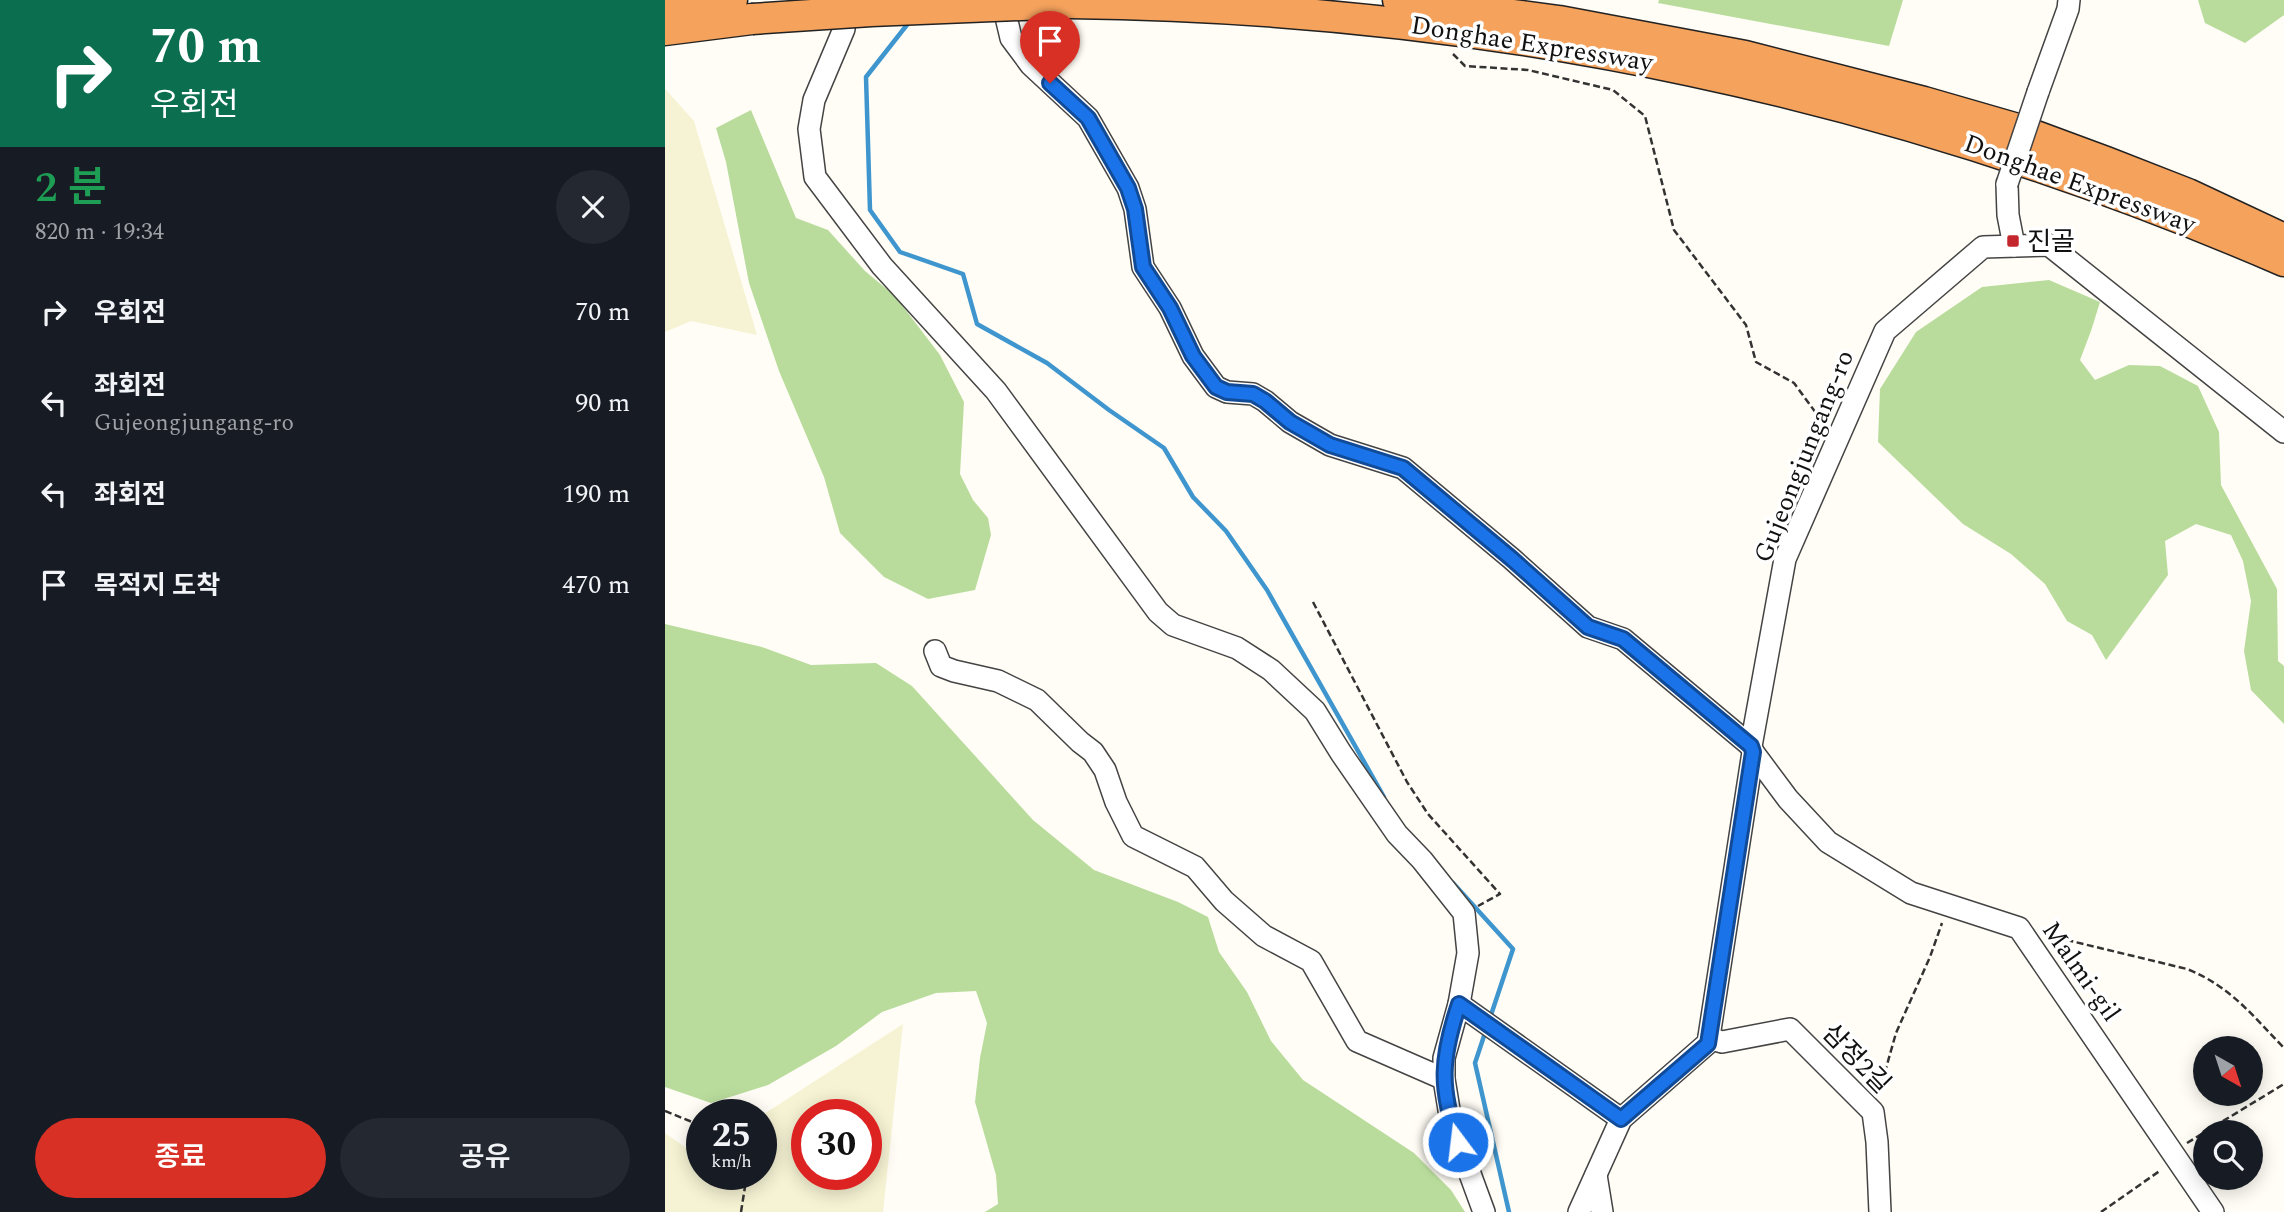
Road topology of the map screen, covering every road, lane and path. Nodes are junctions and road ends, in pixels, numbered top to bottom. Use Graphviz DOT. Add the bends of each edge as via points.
graph roads {
  1 [pos="844,0"];
  2 [pos="1002,0"];
  3 [pos="1398,0"];
  4 [pos="2069,0"];
  5 [pos="665,9"];
  6 [pos="742,10"];
  7 [pos="665,30"];
  8 [pos="1451,48"];
  9 [pos="2284,239"];
  10 [pos="2014,246"];
  11 [pos="2284,261"];
  12 [pos="2284,432"];
  13 [pos="1836,444"];
  14 [pos="1313,602"];
  15 [pos="935,651"];
  16 [pos="1752,749"];
  17 [pos="1948,906"];
  18 [pos="1470,911"];
  19 [pos="2019,928"];
  20 [pos="1465,1007"];
  21 [pos="1709,1038"];
  22 [pos="2284,1048"];
  23 [pos="1444,1079"];
  24 [pos="2284,1084"];
  25 [pos="665,1111"];
  26 [pos="1873,1112"];
  27 [pos="1621,1119"];
  28 [pos="686,1120"];
  29 [pos="2175,1155"];
  30 [pos="1596,1175"];
  31 [pos="744,1190"];
  32 [pos="741,1212"];
  33 [pos="1484,1212"];
  34 [pos="1579,1212"];
  35 [pos="1602,1212"];
  36 [pos="1880,1212"];
  37 [pos="2101,1212"];
  38 [pos="2213,1212"];
  1 -- 20 [label="street" via="843,29 814,100 809,129 814,177 890,275 996,391 1159,612 1173,625 1237,648 1271,670 1315,711 1397,834 1464,913 1468,953"];
  2 -- 16 [label="street, Malmi-gil" via="1011,38 1031,65 1088,118 1128,188 1143,267 1193,356 1216,387 1253,394 1330,445 1403,468 1588,627 1623,639"];
  3 -- 9 [label="highway, Donghae Expressway" via="1559,21 1745,56 1924,102 2106,162"];
  4 -- 10 [label="street, bridge" via="2007,184"];
  5 -- 6 [label="highway, Donghae Expressway"];
  6 -- 7 [label="highway, Donghae Expressway"];
  6 -- 11 [label="highway, Donghae Expressway, bridge" via="1070,3 1214,7 1511,37 1684,68 1860,111 1975,145 2167,212"];
  8 -- 13 [label="path" via="1465,66 1528,70 1613,90 1645,116 1674,230 1746,325 1756,362 1794,383"];
  10 -- 12 [label="street, Gujeongjungang-ro" via="2049,245"];
  10 -- 13 [label="street, Gujeongjungang-ro" via="1983,247 1885,331"];
  13 -- 16 [label="street, Gujeongjungang-ro" via="1786,559"];
  14 -- 18 [label="path" via="1407,782 1428,814 1500,894"];
  15 -- 23 [label="street" via="941,666 998,681 1037,700 1093,752 1133,836 1195,867 1224,901 1264,936 1311,961 1357,1041"];
  16 -- 17 [label="street, Malmi-gil" via="1788,799 1828,842 1911,893"];
  16 -- 21 [label="street, Gujeongjungang-ro"];
  17 -- 19 [label="street, Malmi-gil"];
  17 -- 26 [label="path" via="1896,1032"];
  19 -- 22 [label="path" via="2202,975 2227,990"];
  19 -- 29 [label="street, Malmi-gil"];
  20 -- 23 [label="street" via="1444,1058"];
  20 -- 27 [label="street"];
  21 -- 26 [label="street, 삼정2길" via="1722,1042 1790,1029"];
  21 -- 27 [label="street" via="1708,1044"];
  23 -- 33 [label="street" via="1451,1122"];
  24 -- 29 [label="path"];
  25 -- 28 [label="path"];
  26 -- 36 [label="street, 삼정2길"];
  27 -- 30 [label="street"];
  29 -- 37 [label="path"];
  29 -- 38 [label="street, Malmi-gil"];
  30 -- 34 [label="street"];
  30 -- 35 [label="street"];
  31 -- 32 [label="path"];
}
